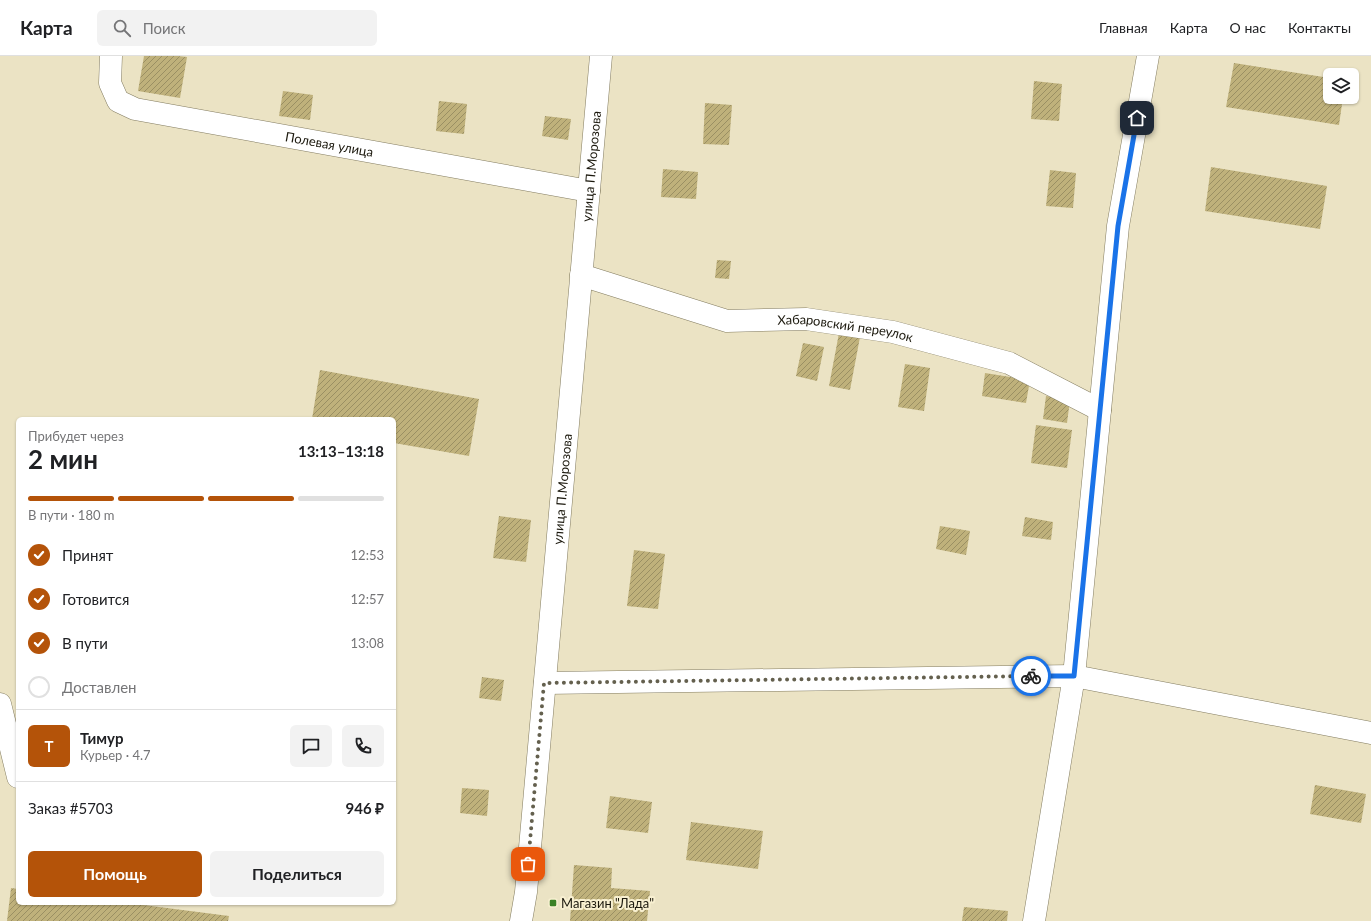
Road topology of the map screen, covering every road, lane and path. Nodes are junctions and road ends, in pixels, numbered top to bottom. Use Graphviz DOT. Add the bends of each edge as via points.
graph roads {
  1 [pos="111,56"];
  2 [pos="601,56"];
  3 [pos="1148,56"];
  4 [pos="589,191"];
  5 [pos="581,275"];
  6 [pos="1100,410"];
  7 [pos="1074,676"];
  8 [pos="544,683"];
  9 [pos="0,704"];
  10 [pos="1371,733"];
  11 [pos="16,769"];
  12 [pos="521,921"];
  13 [pos="1034,921"];
  1 -- 4 [label="street, Полевая улица" via="110,83 118,101 134,109"];
  2 -- 4 [label="street, улица П.Морозова"];
  3 -- 6 [label="street" via="1118,226"];
  4 -- 5 [label="street, улица П.Морозова"];
  5 -- 6 [label="street, Хабаровский переулок" via="727,321 806,319 901,334 1009,362"];
  5 -- 8 [label="street, улица П.Морозова"];
  6 -- 7 [label="street"];
  7 -- 8 [label="street"];
  7 -- 10 [label="street"];
  7 -- 13 [label="street"];
  8 -- 12 [label="street, улица П.Морозова" via="526,892"];
  9 -- 11 [label="street"];
}
